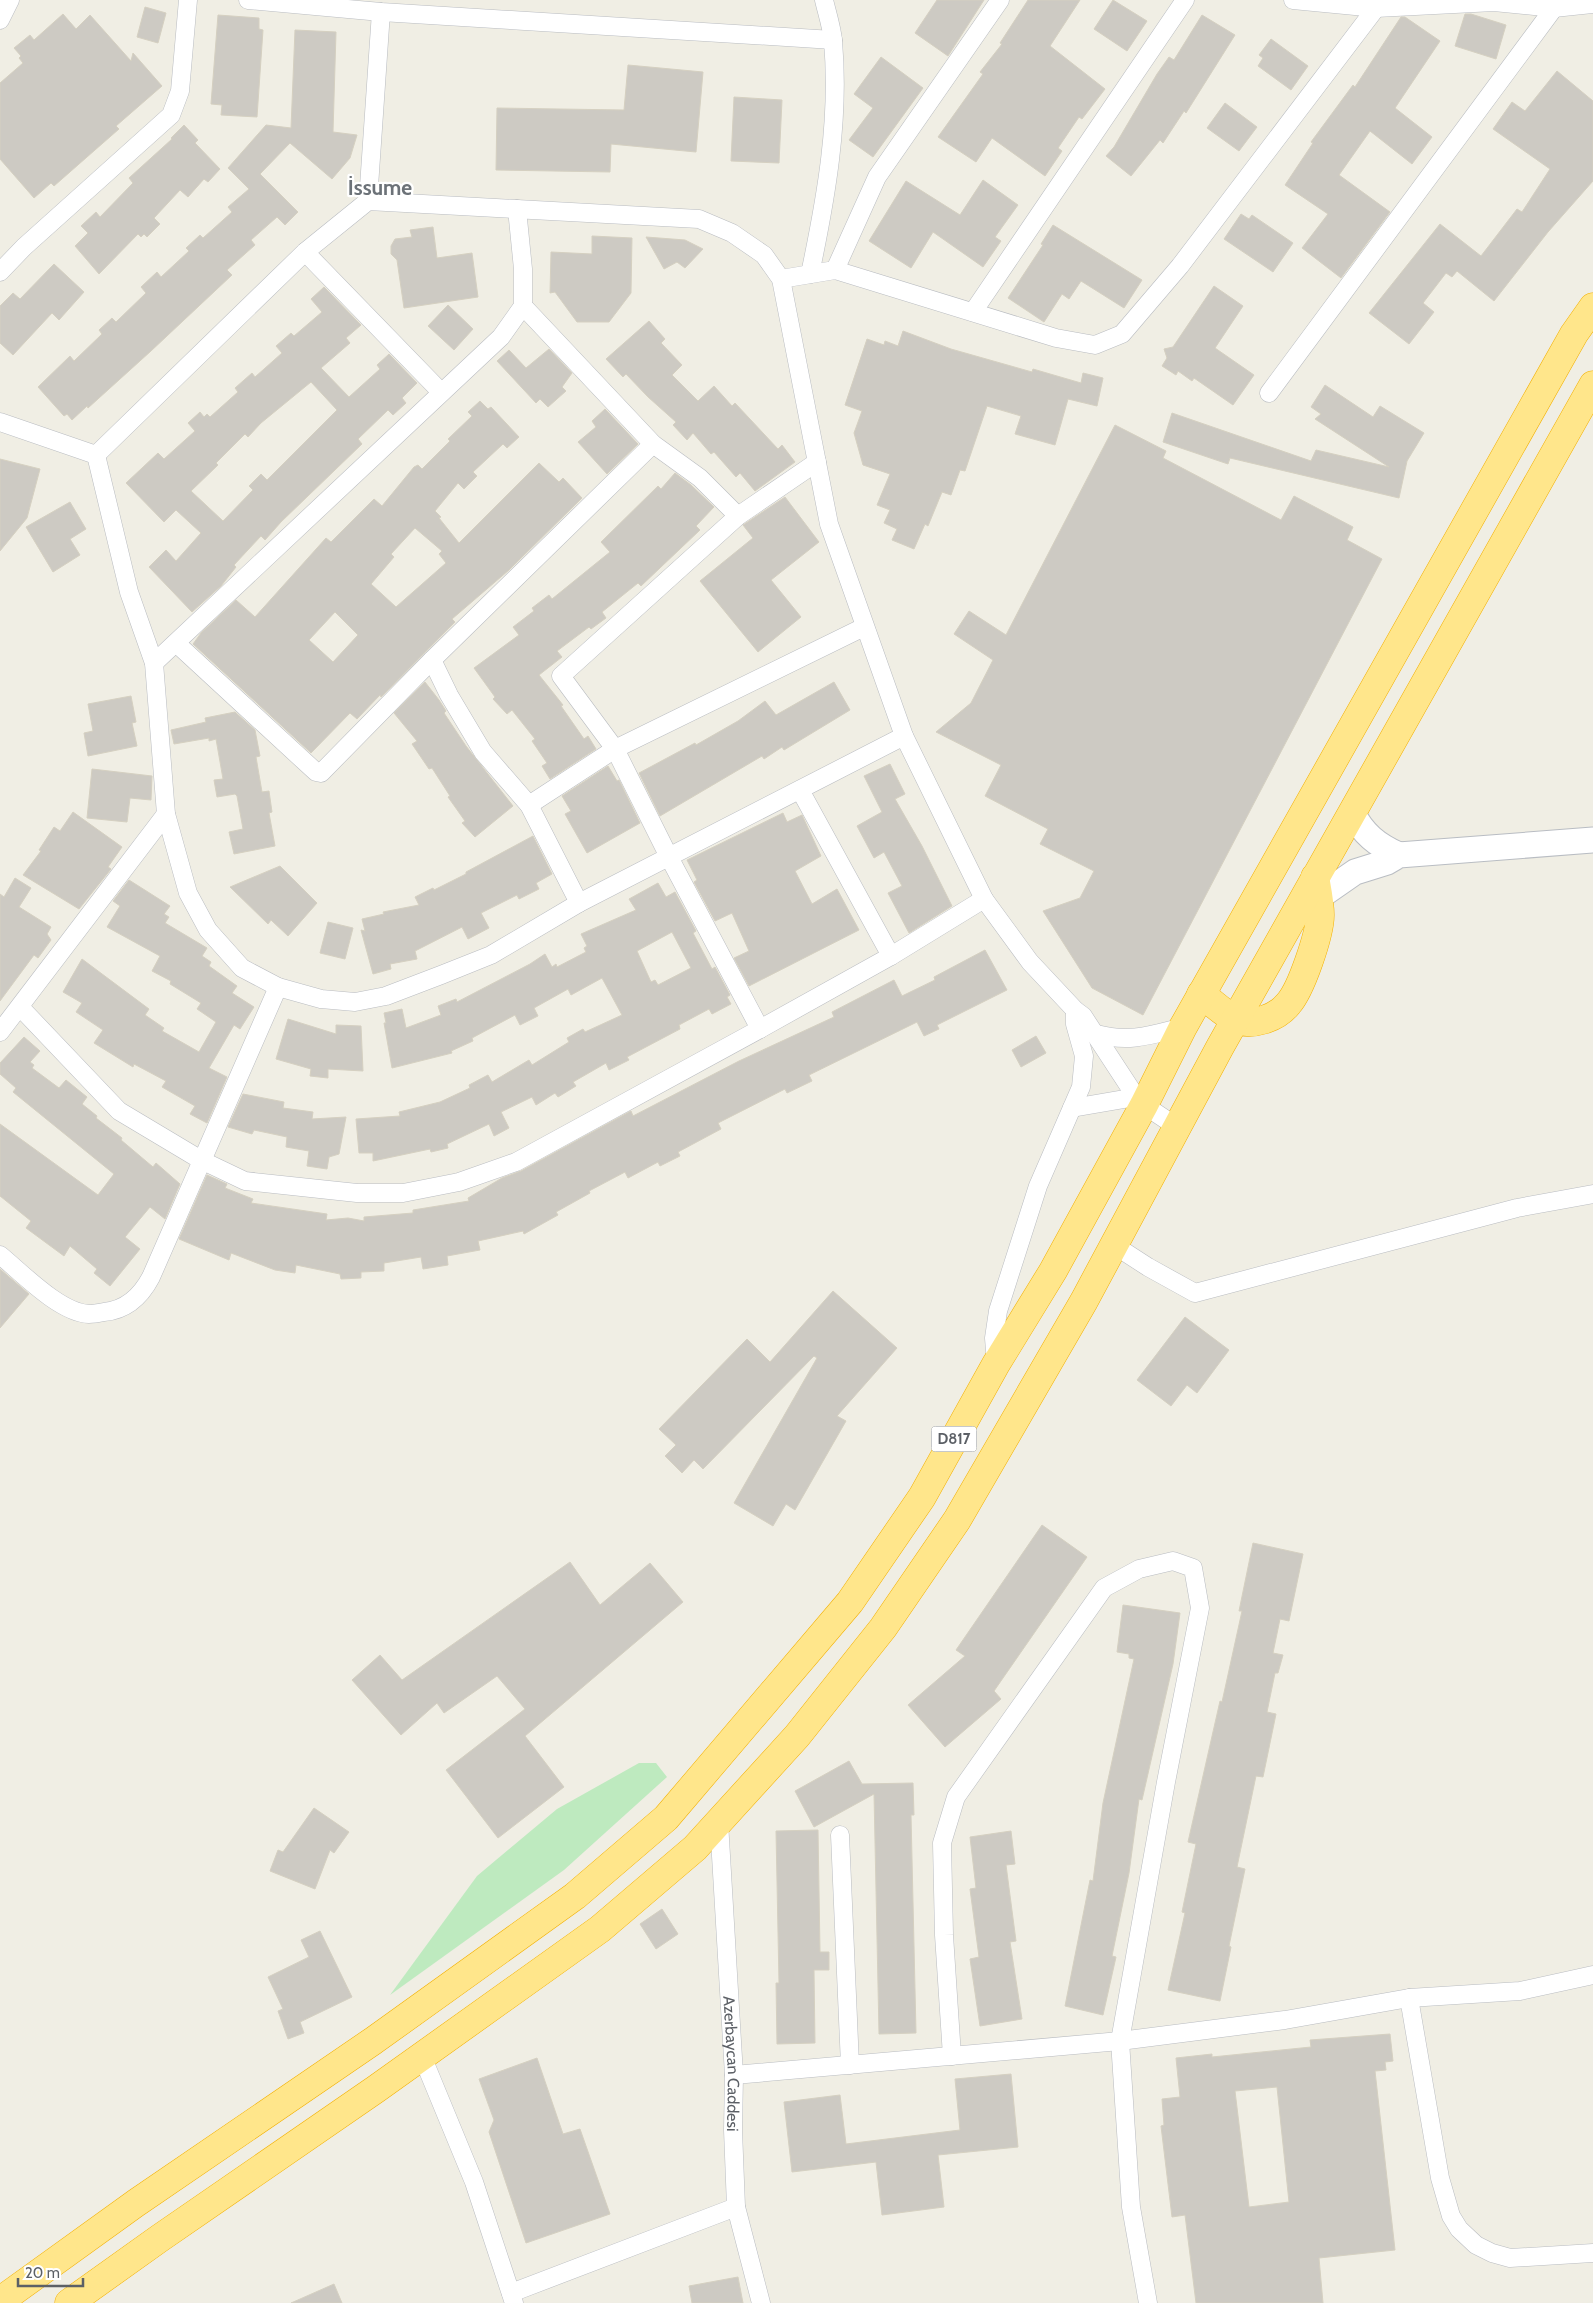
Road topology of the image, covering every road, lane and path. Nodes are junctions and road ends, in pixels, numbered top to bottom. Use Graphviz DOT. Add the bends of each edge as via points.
graph roads {
  1 [pos="10,0"];
  2 [pos="188,0"];
  3 [pos="248,0"];
  4 [pos="824,0"];
  5 [pos="1000,0"];
  6 [pos="1184,0"];
  7 [pos="1294,0"];
  8 [pos="1494,1"];
  9 [pos="1375,4"];
  10 [pos="1593,4"];
  11 [pos="1554,8"];
  12 [pos="381,12"];
  13 [pos="0,20"];
  14 [pos="833,40"];
  15 [pos="368,201"];
  16 [pos="517,209"];
  17 [pos="305,252"];
  18 [pos="835,270"];
  19 [pos="0,272"];
  20 [pos="810,274"];
  21 [pos="781,279"];
  22 [pos="523,306"];
  23 [pos="1593,307"];
  24 [pos="973,312"];
  25 [pos="1593,385"];
  26 [pos="440,391"];
  27 [pos="1269,393"];
  28 [pos="0,422"];
  29 [pos="654,444"];
  30 [pos="96,455"];
  31 [pos="817,462"];
  32 [pos="738,516"];
  33 [pos="864,627"];
  34 [pos="176,642"];
  35 [pos="432,660"];
  36 [pos="154,663"];
  37 [pos="904,736"];
  38 [pos="615,749"];
  39 [pos="800,790"];
  40 [pos="530,805"];
  41 [pos="1352,812"];
  42 [pos="166,814"];
  43 [pos="1593,840"];
  44 [pos="1399,855"];
  45 [pos="669,857"];
  46 [pos="1317,887"];
  47 [pos="984,899"];
  48 [pos="580,903"];
  49 [pos="891,956"];
  50 [pos="278,987"];
  51 [pos="1201,994"];
  52 [pos="20,1007"];
  53 [pos="1075,1010"];
  54 [pos="1236,1019"];
  55 [pos="1183,1026"];
  56 [pos="760,1029"];
  57 [pos="0,1032"];
  58 [pos="1096,1034"];
  59 [pos="1140,1101"];
  60 [pos="1072,1108"];
  61 [pos="1177,1127"];
  62 [pos="201,1160"];
  63 [pos="1593,1194"];
  64 [pos="1114,1245"];
  65 [pos="0,1255"];
  66 [pos="996,1364"];
  67 [pos="719,1822"];
  68 [pos="840,1835"];
  69 [pos="1593,1975"];
  70 [pos="1409,1998"];
  71 [pos="1120,2041"];
  72 [pos="422,2056"];
  73 [pos="952,2056"];
  74 [pos="850,2065"];
  75 [pos="734,2075"];
  76 [pos="736,2207"];
  77 [pos="1593,2253"];
  78 [pos="513,2298"];
  79 [pos="0,2301"];
  80 [pos="69,2303"];
  81 [pos="761,2303"];
  82 [pos="1148,2303"];
  1 -- 13 [label="street"];
  2 -- 19 [label="street" via="180,90 171,115"];
  3 -- 12 [label="street"];
  4 -- 14 [label="street"];
  5 -- 18 [label="street" via="878,177"];
  6 -- 24 [label="street"];
  7 -- 9 [label="street"];
  8 -- 9 [label="street"];
  8 -- 11 [label="street"];
  9 -- 24 [label="street" via="1180,266 1122,334 1095,344 1065,340"];
  10 -- 11 [label="street"];
  11 -- 27 [label="street"];
  12 -- 14 [label="street"];
  12 -- 15 [label="street"];
  14 -- 20 [label="street" via="834,98 828,185"];
  15 -- 16 [label="street"];
  15 -- 17 [label="street"];
  16 -- 21 [label="street" via="699,219 732,233 764,255"];
  16 -- 22 [label="street"];
  17 -- 26 [label="street"];
  17 -- 30 [label="street"];
  18 -- 20 [label="street"];
  18 -- 24 [label="street"];
  20 -- 21 [label="street"];
  21 -- 31 [label="street"];
  22 -- 26 [label="street" via="501,337"];
  22 -- 29 [label="street"];
  23 -- 51 [label="highway, D817" via="1574,334 1445,559"];
  25 -- 41 [label="highway, D817"];
  26 -- 34 [label="street"];
  28 -- 30 [label="street"];
  29 -- 32 [label="street" via="700,478"];
  29 -- 35 [label="street"];
  30 -- 36 [label="street" via="129,592"];
  31 -- 32 [label="street"];
  31 -- 33 [label="street" via="829,524"];
  32 -- 38 [label="street" via="561,676"];
  33 -- 37 [label="street"];
  33 -- 38 [label="street"];
  34 -- 35 [label="street" via="316,772 321,773"];
  34 -- 36 [label="street"];
  35 -- 40 [label="street" via="483,752"];
  36 -- 42 [label="street"];
  37 -- 39 [label="street"];
  37 -- 47 [label="street"];
  38 -- 40 [label="street"];
  38 -- 45 [label="street"];
  39 -- 45 [label="street"];
  39 -- 49 [label="street"];
  40 -- 48 [label="street"];
  41 -- 44 [label="street" via="1370,838"];
  41 -- 46 [label="highway, D817"];
  42 -- 50 [label="street" via="188,893 208,930 242,968"];
  42 -- 52 [label="street"];
  43 -- 44 [label="street"];
  44 -- 46 [label="street"];
  45 -- 48 [label="street"];
  45 -- 56 [label="street"];
  46 -- 54 [label="highway, D817"];
  46 -- 54 [label="highway" via="1318,934 1296,992 1288,1004 1267,1019"];
  47 -- 49 [label="street"];
  47 -- 53 [label="street" via="1030,962"];
  48 -- 50 [label="street" via="491,955 386,996 355,1002 321,1000"];
  49 -- 56 [label="street"];
  50 -- 62 [label="street"];
  51 -- 54 [label="highway"];
  51 -- 55 [label="highway, D817"];
  52 -- 57 [label="street"];
  52 -- 62 [label="street" via="119,1110"];
  53 -- 58 [label="street"];
  53 -- 60 [label="street" via="1075,1024 1084,1056 1080,1087"];
  54 -- 61 [label="highway, D817"];
  55 -- 58 [label="street" via="1135,1039"];
  55 -- 59 [label="highway, D817"];
  56 -- 62 [label="street" via="516,1162 459,1182 403,1193 357,1193 245,1181"];
  58 -- 59 [label="street"];
  59 -- 60 [label="street"];
  59 -- 61 [label="street"];
  59 -- 66 [label="highway, D817" via="1053,1271"];
  60 -- 66 [label="street" via="1038,1186 998,1311 994,1338"];
  61 -- 64 [label="highway, D817"];
  62 -- 65 [label="street" via="151,1277 131,1303 111,1312 88,1314 74,1310 61,1304"];
  63 -- 64 [label="street" via="1517,1208 1195,1292"];
  64 -- 67 [label="highway, D817" via="957,1520 889,1620 797,1736"];
  66 -- 79 [label="highway, D817" via="922,1497 850,1602 666,1818 567,1901 374,2041 136,2203"];
  67 -- 72 [label="highway, D817" via="695,1848 600,1929"];
  67 -- 75 [label="street, Azerbaycan Caddesi"];
  68 -- 74 [label="street"];
  69 -- 70 [label="street" via="1520,1991"];
  70 -- 71 [label="street" via="1285,2020"];
  70 -- 77 [label="street" via="1440,2178 1451,2216 1459,2229 1476,2245 1492,2254 1510,2258"];
  71 -- 73 [label="street"];
  71 -- 73 [label="street" via="1200,1608 1192,1568 1173,1562 1139,1569 1104,1588 956,1797 942,1843"];
  71 -- 82 [label="street" via="1130,2207"];
  72 -- 78 [label="street" via="474,2182"];
  72 -- 80 [label="highway, D817"];
  73 -- 74 [label="street"];
  74 -- 75 [label="street"];
  75 -- 76 [label="street, Azerbaycan Caddesi"];
  76 -- 78 [label="street"];
  76 -- 81 [label="street, Azerbaycan Caddesi"];
}
